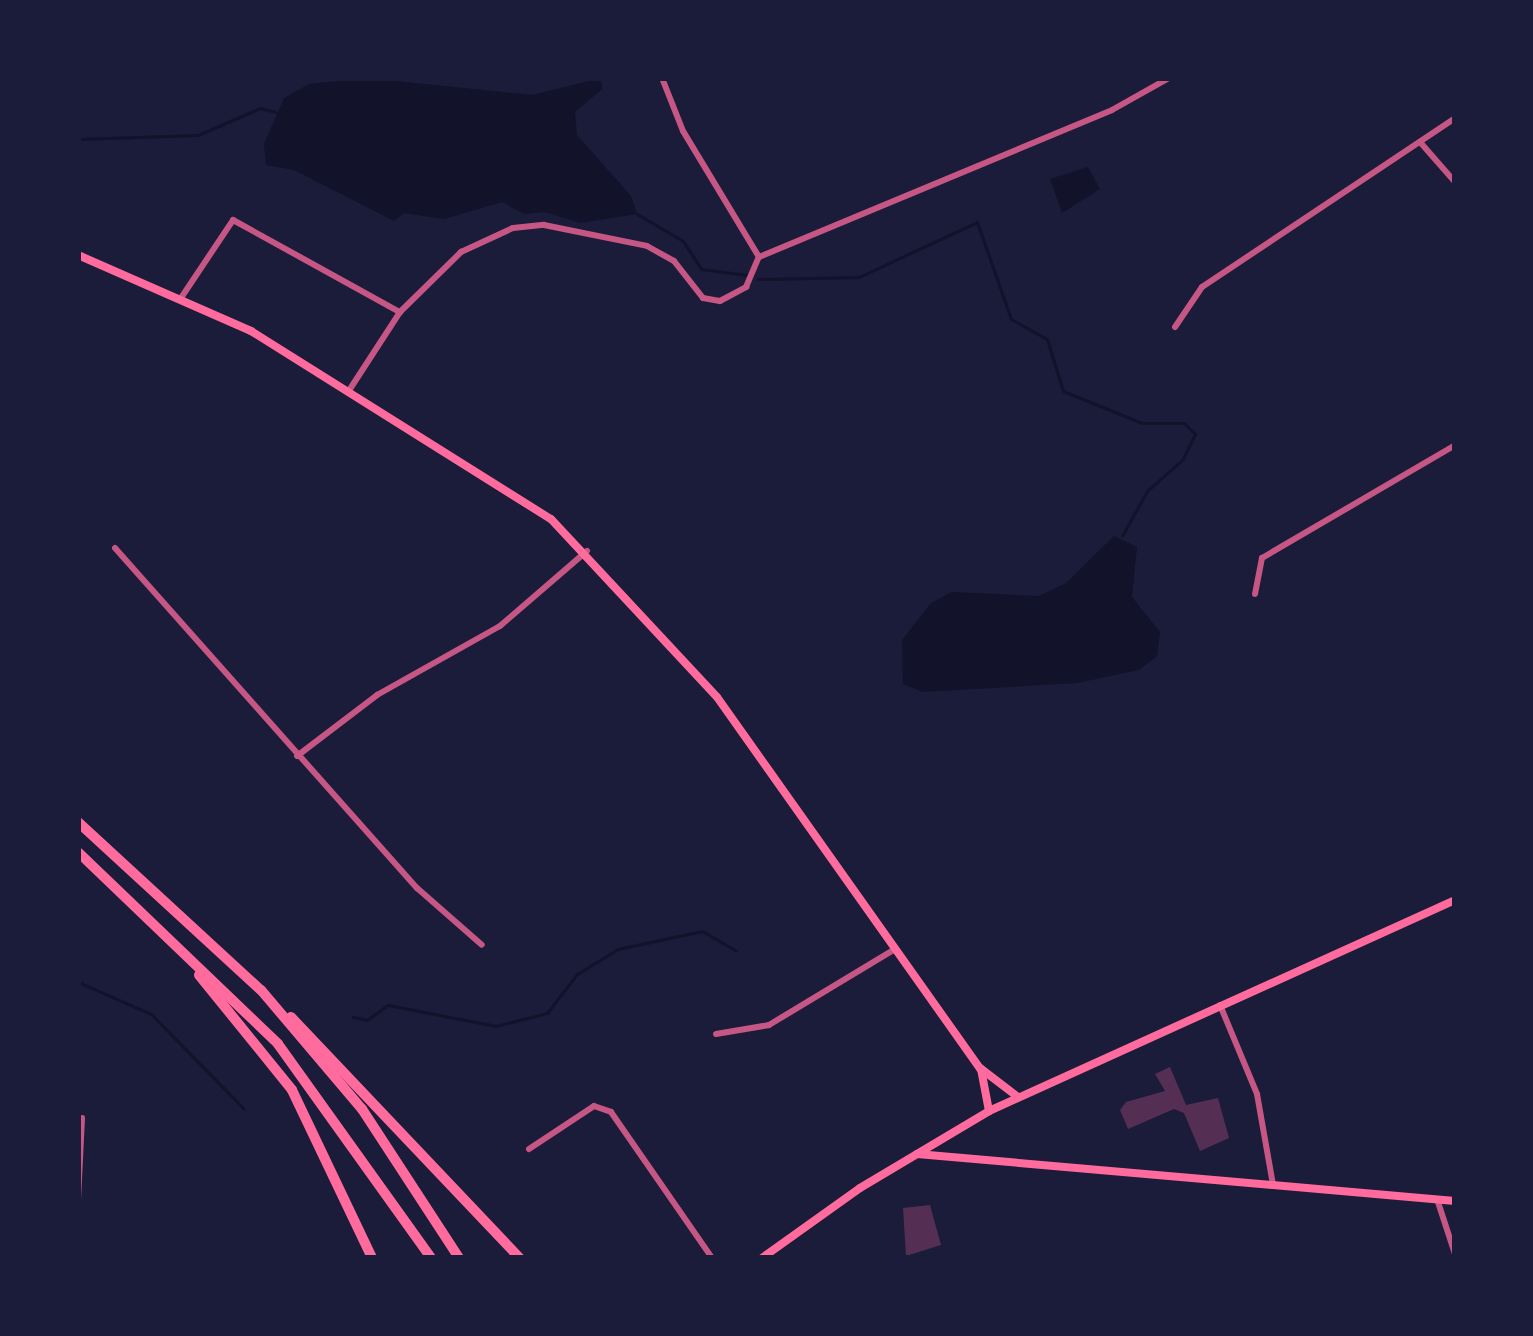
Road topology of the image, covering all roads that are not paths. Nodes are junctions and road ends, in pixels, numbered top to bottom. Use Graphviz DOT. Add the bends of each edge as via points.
graph roads {
  1 [pos="662,78"];
  2 [pos="1169,78"];
  3 [pos="1455,118"];
  4 [pos="1420,142"];
  5 [pos="1455,182"];
  6 [pos="78,254"];
  7 [pos="758,256"];
  8 [pos="181,298"];
  9 [pos="400,312"];
  10 [pos="1175,327"];
  11 [pos="350,389"];
  12 [pos="1455,445"];
  13 [pos="115,548"];
  14 [pos="587,551"];
  15 [pos="1255,594"];
  16 [pos="297,756"];
  17 [pos="78,822"];
  18 [pos="78,852"];
  19 [pos="1455,900"];
  20 [pos="170,940"];
  21 [pos="482,945"];
  22 [pos="895,949"];
  23 [pos="261,990"];
  24 [pos="1220,1004"];
  25 [pos="716,1034"];
  26 [pos="980,1068"];
  27 [pos="1018,1097"];
  28 [pos="989,1111"];
  29 [pos="82,1118"];
  30 [pos="529,1149"];
  31 [pos="915,1154"];
  32 [pos="1273,1184"];
  33 [pos="1437,1199"];
  34 [pos="78,1200"];
  35 [pos="1455,1201"];
  36 [pos="779,1253"];
  37 [pos="1455,1254"];
  38 [pos="372,1258"];
  39 [pos="431,1258"];
  40 [pos="459,1258"];
  41 [pos="520,1258"];
  42 [pos="712,1258"];
  43 [pos="762,1258"];
  1 -- 7 [label="street" via="683,131"];
  2 -- 7 [label="street" via="1112,110"];
  3 -- 4 [label="street"];
  4 -- 5 [label="street"];
  4 -- 10 [label="street" via="1202,287"];
  6 -- 8 [label="main road"];
  7 -- 9 [label="street" via="746,287 720,302 703,298 674,261 647,246 544,225 513,228 460,252"];
  8 -- 9 [label="street" via="233,220"];
  8 -- 11 [label="main road"];
  9 -- 11 [label="street"];
  11 -- 14 [label="main road" via="512,490"];
  12 -- 15 [label="street" via="1262,558"];
  13 -- 16 [label="street"];
  14 -- 16 [label="street" via="500,626 377,695"];
  14 -- 22 [label="main road" via="717,697"];
  16 -- 21 [label="street" via="416,888"];
  17 -- 23 [label="highway"];
  18 -- 20 [label="highway"];
  19 -- 24 [label="main road"];
  20 -- 38 [label="highway" via="292,1090"];
  20 -- 39 [label="highway" via="278,1044"];
  22 -- 25 [label="street" via="769,1024"];
  22 -- 26 [label="main road"];
  23 -- 40 [label="highway" via="362,1109"];
  23 -- 41 [label="highway"];
  24 -- 27 [label="main road"];
  24 -- 32 [label="street" via="1257,1094"];
  26 -- 27 [label="main road"];
  26 -- 28 [label="main road"];
  27 -- 28 [label="main road"];
  28 -- 31 [label="main road"];
  29 -- 34 [label="street"];
  30 -- 42 [label="street" via="594,1106 611,1112"];
  31 -- 32 [label="main road"];
  31 -- 36 [label="main road"];
  32 -- 33 [label="main road"];
  33 -- 35 [label="main road"];
  33 -- 37 [label="street"];
  36 -- 43 [label="main road"];
}
